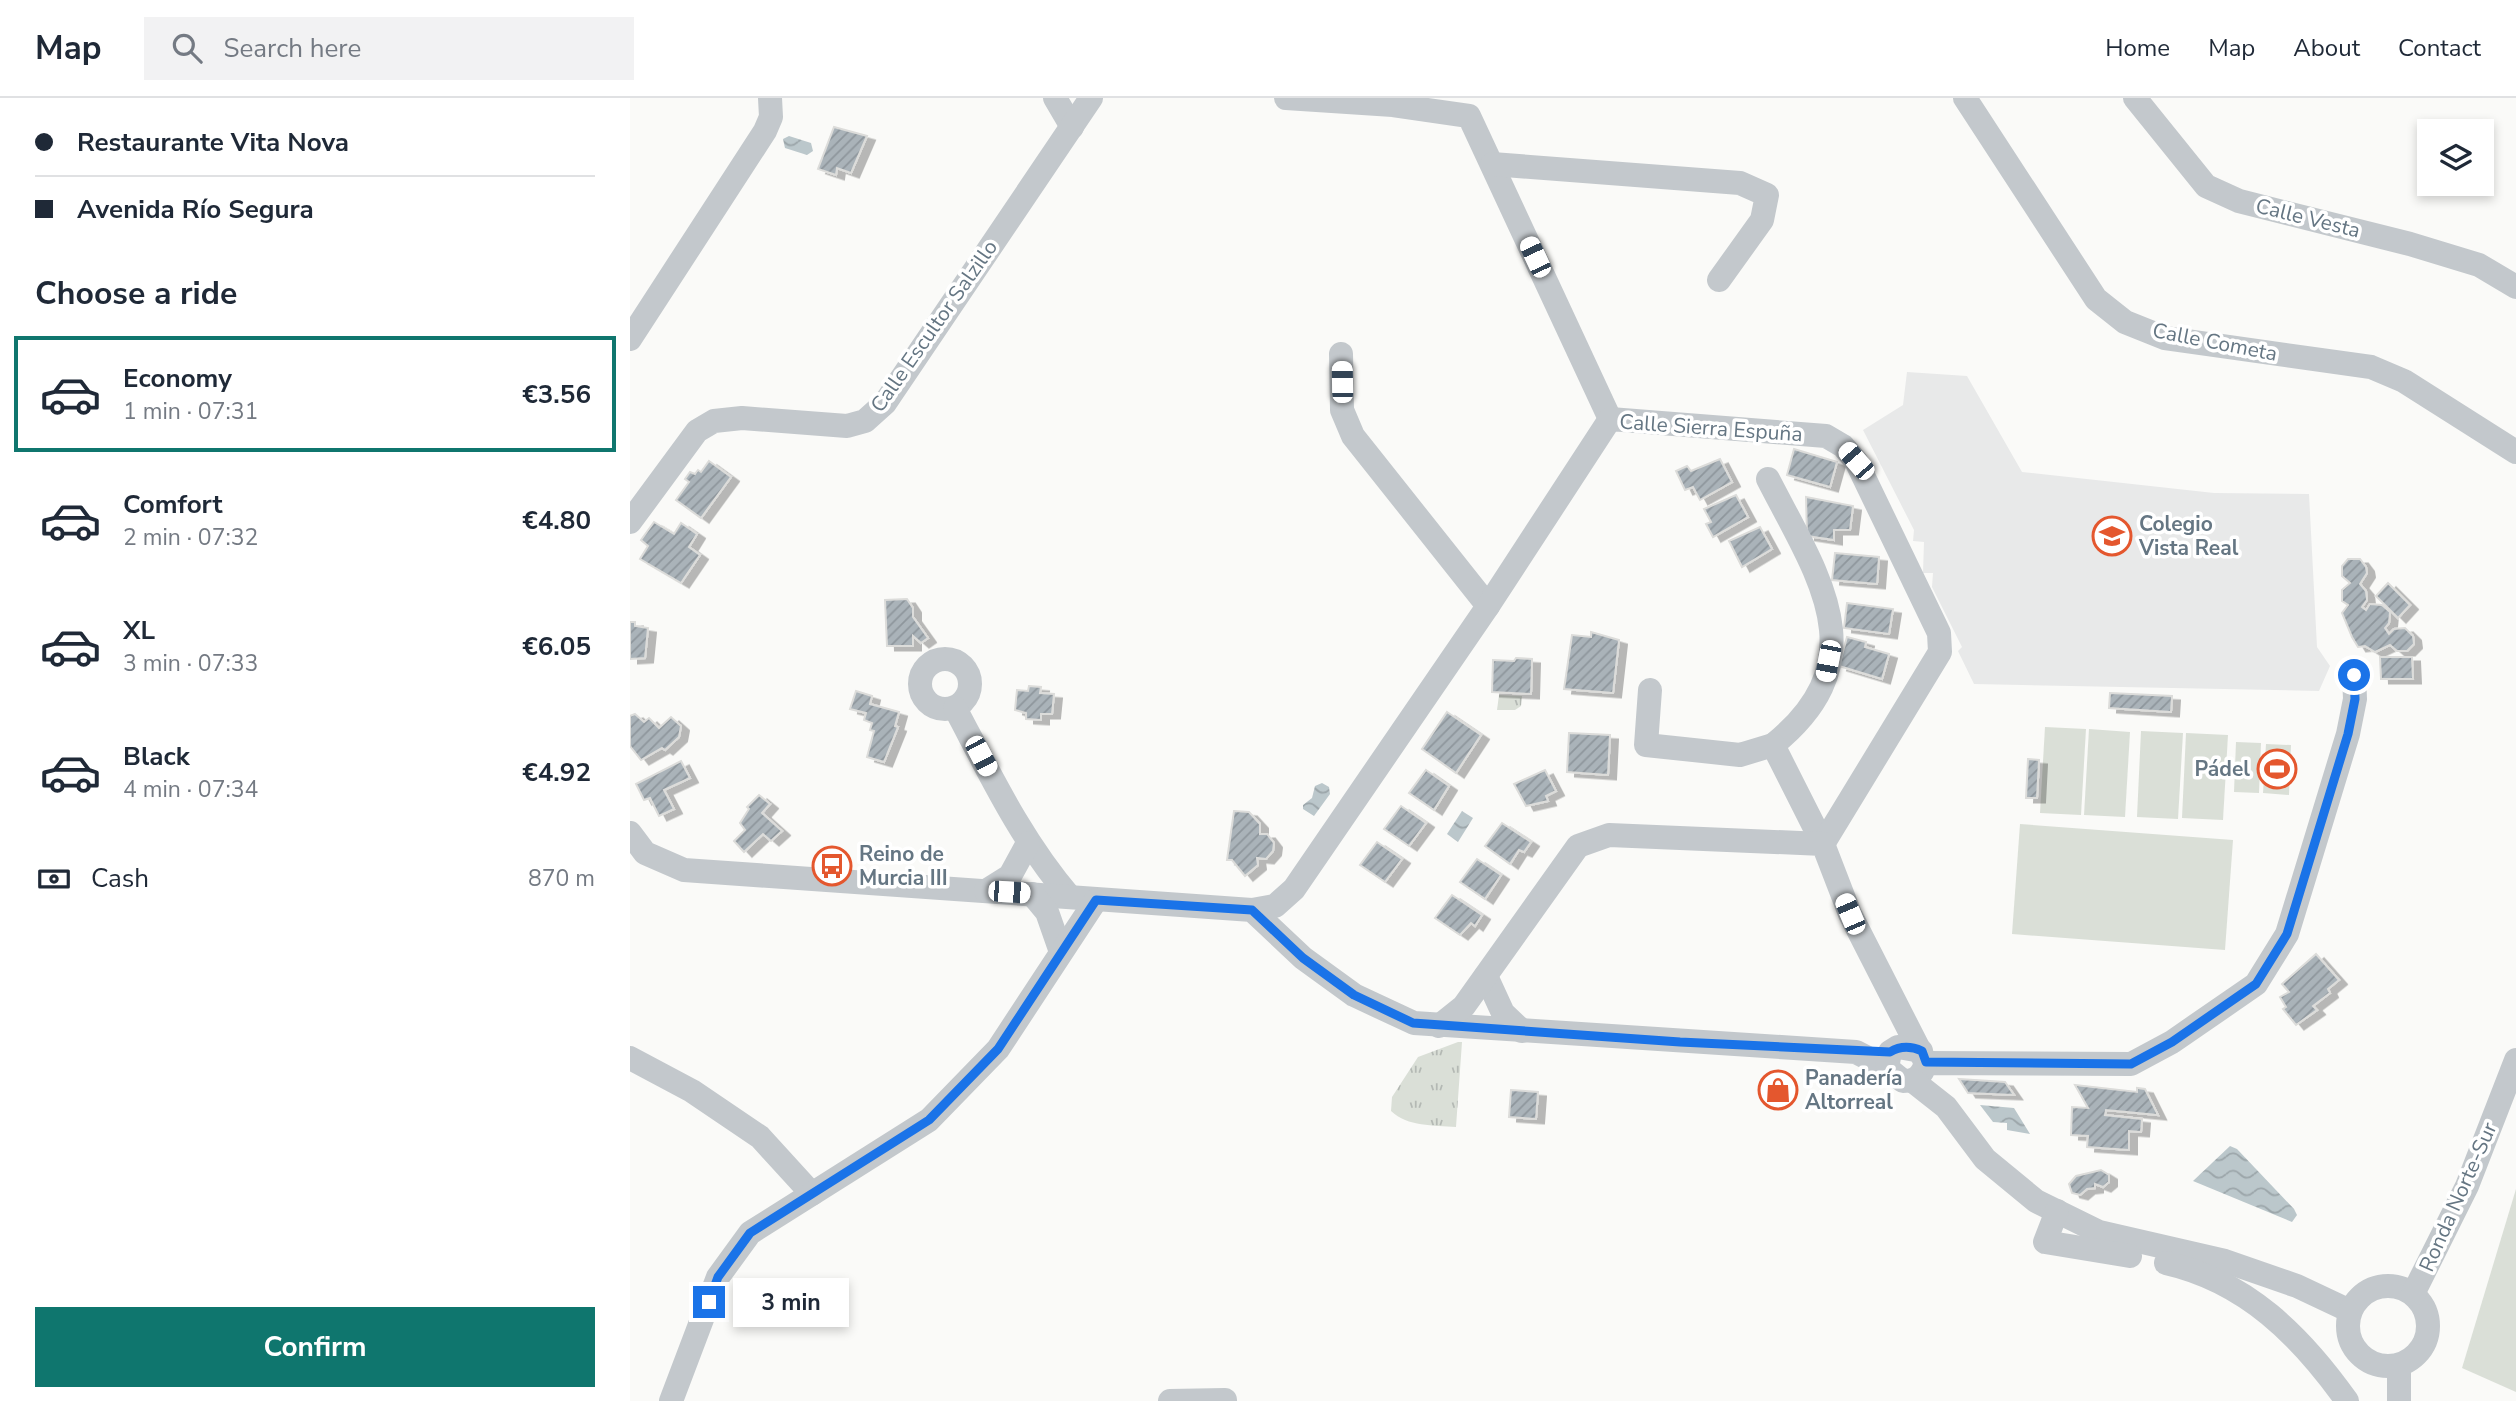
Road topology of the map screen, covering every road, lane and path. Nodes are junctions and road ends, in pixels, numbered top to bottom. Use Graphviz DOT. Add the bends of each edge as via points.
graph roads {
  1 [pos="770,98"];
  2 [pos="1055,98"];
  3 [pos="1091,98"];
  4 [pos="1286,98"];
  5 [pos="1965,98"];
  6 [pos="2135,98"];
  7 [pos="1396,102"];
  8 [pos="1465,107"];
  9 [pos="1072,127"];
  10 [pos="1492,164"];
  11 [pos="1719,280"];
  12 [pos="2516,287"];
  13 [pos="630,339"];
  14 [pos="1341,354"];
  15 [pos="1610,419"];
  16 [pos="2516,452"];
  17 [pos="1768,479"];
  18 [pos="630,522"];
  19 [pos="1488,606"];
  20 [pos="2354,675"];
  21 [pos="1650,690"];
  22 [pos="955,708"];
  23 [pos="1773,745"];
  24 [pos="630,833"];
  25 [pos="1028,843"];
  26 [pos="1823,844"];
  27 [pos="986,891"];
  28 [pos="1032,894"];
  29 [pos="1070,897"];
  30 [pos="1096,900"];
  31 [pos="1252,910"];
  32 [pos="1061,952"];
  33 [pos="1486,976"];
  34 [pos="1439,1026"];
  35 [pos="1522,1031"];
  36 [pos="630,1058"];
  37 [pos="2516,1059"];
  38 [pos="1889,1060"];
  39 [pos="1920,1065"];
  40 [pos="812,1194"];
  41 [pos="2057,1211"];
  42 [pos="2225,1261"];
  43 [pos="2413,1294"];
  44 [pos="2350,1311"];
  45 [pos="2399,1365"];
  46 [pos="1225,1400"];
  47 [pos="671,1401"];
  48 [pos="1170,1401"];
  49 [pos="2347,1401"];
  50 [pos="2363,1401"];
  51 [pos="2399,1401"];
  1 -- 13 [label="street" via="771,117 765,131"];
  2 -- 9 [label="street"];
  3 -- 9 [label="street, Calle Escultor Salzillo"];
  4 -- 7 [label="street"];
  5 -- 16 [label="street, Calle Cometa" via="2096,299 2125,322 2165,338 2371,367 2404,381"];
  6 -- 12 [label="street, Calle Vesta" via="2206,186 2239,201 2479,265"];
  7 -- 8 [label="street"];
  8 -- 10 [label="street"];
  9 -- 18 [label="street, Calle Escultor Salzillo" via="885,403 865,421 847,426 742,418 714,421 697,431"];
  10 -- 11 [label="street" via="1740,183 1767,195 1762,220"];
  10 -- 15 [label="street"];
  14 -- 19 [label="street" via="1342,410 1353,436"];
  15 -- 19 [label="street, Calle Sierra Espuña"];
  15 -- 26 [label="street, Calle Sierra Espuña" via="1826,436 1856,461 1939,633 1940,652"];
  17 -- 23 [label="street" via="1824,589 1833,636 1824,686 1801,722"];
  19 -- 31 [label="street, Calle Sierra Espuña" via="1294,888 1275,906"];
  20 -- 39 [label="street" via="2348,734 2287,934 2256,984 2172,1042 2131,1064"];
  21 -- 23 [label="street" via="1646,745 1740,755"];
  22 -- 25 [label="street"];
  23 -- 26 [label="street"];
  24 -- 27 [label="street" via="645,853 684,870"];
  25 -- 27 [label="street" via="1010,876"];
  25 -- 29 [label="street"];
  26 -- 33 [label="street" via="1609,835 1578,846"];
  26 -- 39 [label="street"];
  27 -- 28 [label="street"];
  28 -- 29 [label="street"];
  28 -- 32 [label="street" via="1047,912"];
  29 -- 30 [label="street"];
  30 -- 31 [label="street"];
  30 -- 32 [label="street"];
  31 -- 34 [label="street" via="1303,958 1354,995 1413,1023"];
  32 -- 40 [label="street" via="998,1049 929,1120"];
  33 -- 34 [label="street" via="1464,1006"];
  33 -- 35 [label="street" via="1503,1013"];
  34 -- 35 [label="street"];
  35 -- 38 [label="street" via="1856,1052"];
  36 -- 40 [label="street" via="692,1091 761,1137"];
  37 -- 43 [label="street, Ronda Norte-Sur" via="2467,1186"];
  38 -- 39 [label="street" via="1898,1047"];
  38 -- 39 [label="street" via="1903,1081"];
  39 -- 41 [label="street" via="1985,1159 2036,1201"];
  40 -- 47 [label="street" via="750,1233 718,1277"];
  41 -- 42 [label="street" via="2099,1232"];
  41 -- 49 [label="street" via="2045,1242 2174,1265 2236,1290 2292,1332"];
  42 -- 44 [label="street" via="2297,1286"];
  42 -- 50 [label="street" via="2277,1298 2321,1341"];
  43 -- 44 [label="street" via="2393,1286 2372,1289"];
  43 -- 45 [label="street" via="2426,1312 2428,1334 2418,1354"];
  44 -- 45 [label="street" via="2348,1336 2354,1348 2373,1364"];
  45 -- 51 [label="street"];
  46 -- 48 [label="street"];
}
